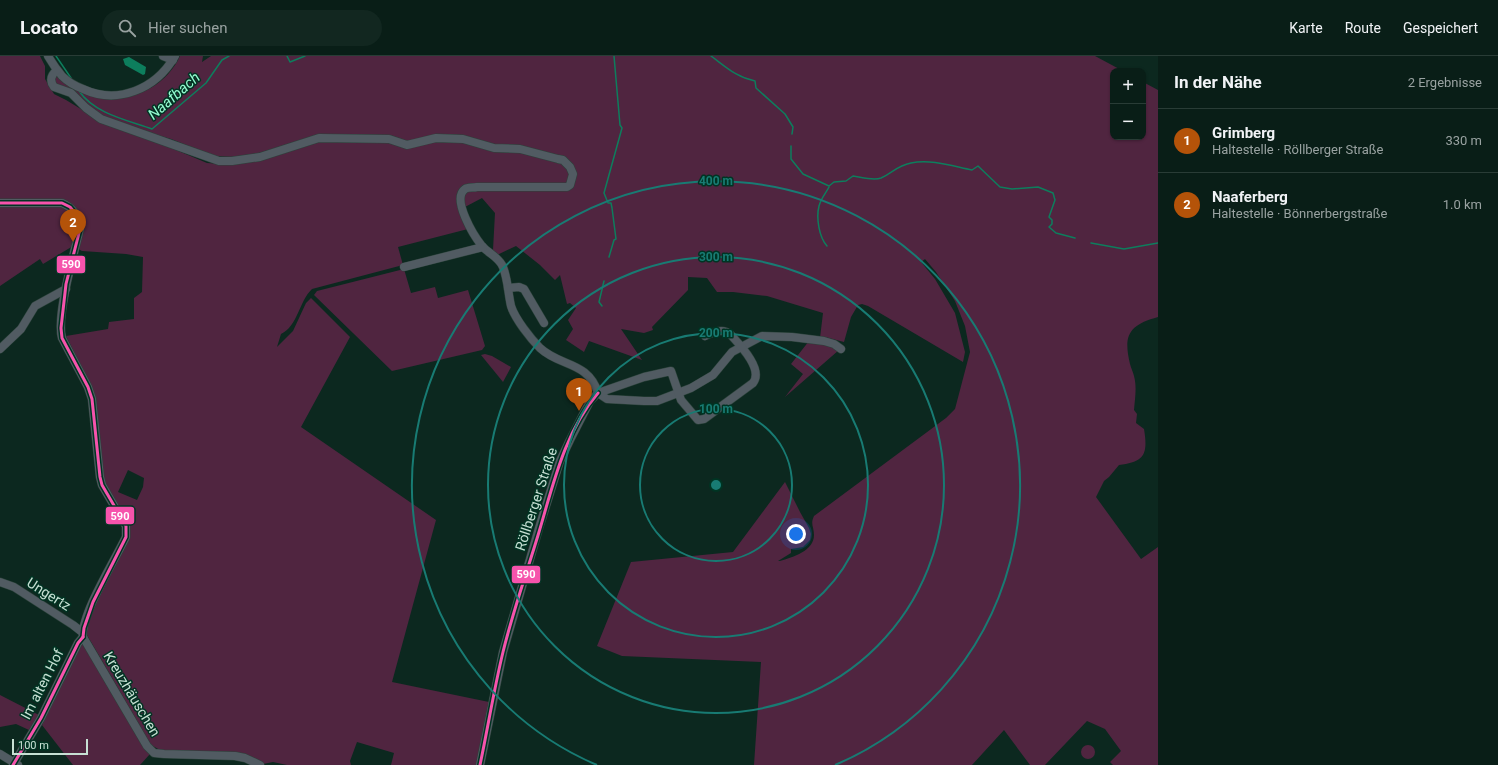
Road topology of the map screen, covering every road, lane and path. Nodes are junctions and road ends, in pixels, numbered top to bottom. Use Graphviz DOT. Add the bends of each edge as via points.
graph roads {
  1 [pos="48,56"];
  2 [pos="163,56"];
  3 [pos="174,58"];
  4 [pos="57,70"];
  5 [pos="0,203"];
  6 [pos="483,247"];
  7 [pos="404,267"];
  8 [pos="508,288"];
  9 [pos="66,289"];
  10 [pos="544,323"];
  11 [pos="705,336"];
  12 [pos="741,346"];
  13 [pos="0,349"];
  14 [pos="841,349"];
  15 [pos="598,393"];
  16 [pos="678,393"];
  17 [pos="0,582"];
  18 [pos="83,634"];
  19 [pos="0,754"];
  20 [pos="16,764"];
  21 [pos="260,765"];
  22 [pos="480,765"];
  1 -- 4 [label="street"];
  2 -- 3 [label="street"];
  3 -- 4 [label="street" via="149,84 130,93 111,96 101,96 73,85"];
  4 -- 6 [label="street" via="51,77 54,87 71,92 101,120 219,161 260,157 319,138 389,139 407,145 436,138 463,139 494,148 520,149 563,160 573,174 567,187 477,187 464,190 460,201 468,222"];
  5 -- 9 [label="street, Im alten Hof" via="54,202 75,210 80,229"];
  6 -- 7 [label="street"];
  6 -- 8 [label="street" via="496,256 501,264"];
  8 -- 10 [label="street" via="524,289"];
  8 -- 15 [label="street" via="512,307 531,338 541,349 588,375 595,383"];
  9 -- 13 [label="street" via="35,306 21,329"];
  9 -- 18 [label="street, Im alten Hof" via="60,330 62,338 92,399 102,485 126,526 126,537 86,616"];
  11 -- 12 [label="street" via="717,331 727,332"];
  12 -- 14 [label="street" via="760,336 777,336 824,341"];
  12 -- 16 [label="street" via="732,352 712,375"];
  12 -- 16 [label="street" via="752,360 756,376 753,383 704,419 698,420"];
  15 -- 16 [label="street" via="607,399 644,402 657,401"];
  15 -- 16 [label="street" via="644,377 671,371"];
  15 -- 22 [label="street, Röllberger Straße" via="590,401 570,440 548,498 503,652"];
  17 -- 18 [label="street, Ungertz" via="14,587"];
  18 -- 20 [label="street, Im alten Hof"];
  18 -- 21 [label="street, Kreuzhäuschen" via="147,746 154,753 235,756"];
  19 -- 20 [label="street"];
}
